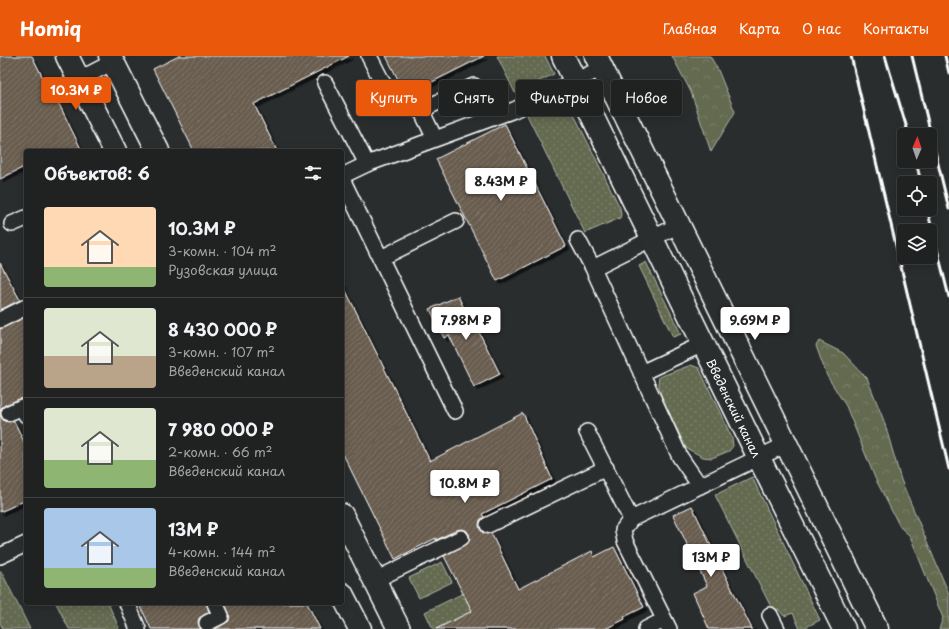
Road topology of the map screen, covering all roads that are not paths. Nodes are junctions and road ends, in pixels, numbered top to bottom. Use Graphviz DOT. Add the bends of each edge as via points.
graph roads {
  1 [pos="67,56"];
  2 [pos="369,56"];
  3 [pos="563,56"];
  4 [pos="111,59"];
  5 [pos="599,62"];
  6 [pos="79,79"];
  7 [pos="381,80"];
  8 [pos="575,80"];
  9 [pos="576,80"];
  10 [pos="325,83"];
  11 [pos="50,94"];
  12 [pos="516,109"];
  13 [pos="424,116"];
  14 [pos="592,116"];
  15 [pos="435,139"];
  16 [pos="114,149"];
  17 [pos="157,149"];
  18 [pos="367,164"];
  19 [pos="344,175"];
  20 [pos="344,183"];
  21 [pos="24,219"];
  22 [pos="456,221"];
  23 [pos="12,224"];
  24 [pos="679,225"];
  25 [pos="652,238"];
  26 [pos="578,240"];
  27 [pos="381,258"];
  28 [pos="593,268"];
  29 [pos="24,308"];
  30 [pos="0,320"];
  31 [pos="703,344"];
  32 [pos="641,374"];
  33 [pos="24,411"];
  34 [pos="454,411"];
  35 [pos="10,413"];
  36 [pos="587,432"];
  37 [pos="786,444"];
  38 [pos="759,458"];
  39 [pos="606,468"];
  40 [pos="700,486"];
  41 [pos="344,519"];
  42 [pos="631,519"];
  43 [pos="488,525"];
  44 [pos="461,538"];
  45 [pos="24,545"];
  46 [pos="0,556"];
  47 [pos="375,580"];
  48 [pos="344,598"];
  49 [pos="128,605"];
  50 [pos="216,605"];
  51 [pos="770,615"];
  52 [pos="207,623"];
  53 [pos="666,624"];
  54 [pos="840,628"];
  55 [pos="138,629"];
  56 [pos="360,629"];
  57 [pos="399,629"];
  58 [pos="646,629"];
  59 [pos="777,629"];
  60 [pos="877,629"];
  1 -- 6 [label="street"];
  2 -- 7 [label="lane"];
  3 -- 8 [label="street, Введенский канал"];
  4 -- 6 [label="lane"];
  4 -- 17 [label="street"];
  5 -- 9 [label="lane"];
  5 -- 24 [label="street"];
  6 -- 11 [label="lane"];
  6 -- 16 [label="street"];
  10 -- 18 [label="lane"];
  12 -- 15 [label="lane"];
  13 -- 15 [label="lane"];
  14 -- 25 [label="street, Введенский канал"];
  15 -- 18 [label="lane"];
  18 -- 19 [label="lane"];
  20 -- 27 [label="lane"];
  21 -- 23 [label="lane"];
  22 -- 27 [label="lane"];
  24 -- 25 [label="lane"];
  24 -- 37 [label="street"];
  25 -- 28 [label="lane"];
  25 -- 31 [label="street, Введенский канал"];
  26 -- 28 [label="lane"];
  27 -- 34 [label="lane"];
  28 -- 32 [label="lane"];
  29 -- 30 [label="lane"];
  31 -- 32 [label="lane"];
  31 -- 38 [label="street, Введенский канал"];
  32 -- 40 [label="lane" via="680,457"];
  33 -- 35 [label="lane" via="22,407"];
  36 -- 39 [label="lane"];
  37 -- 38 [label="lane"];
  37 -- 60 [label="street"];
  38 -- 40 [label="lane"];
  38 -- 54 [label="street, Введенский канал"];
  39 -- 42 [label="lane"];
  39 -- 43 [label="lane"];
  40 -- 42 [label="lane"];
  41 -- 47 [label="street"];
  42 -- 53 [label="lane" via="622,530 625,541"];
  44 -- 47 [label="lane"];
  45 -- 46 [label="lane"];
  47 -- 57 [label="street"];
  48 -- 56 [label="street"];
  49 -- 55 [label="lane"];
  50 -- 52 [label="lane" via="221,616"];
  51 -- 59 [label="lane"];
  53 -- 58 [label="lane"];
}
